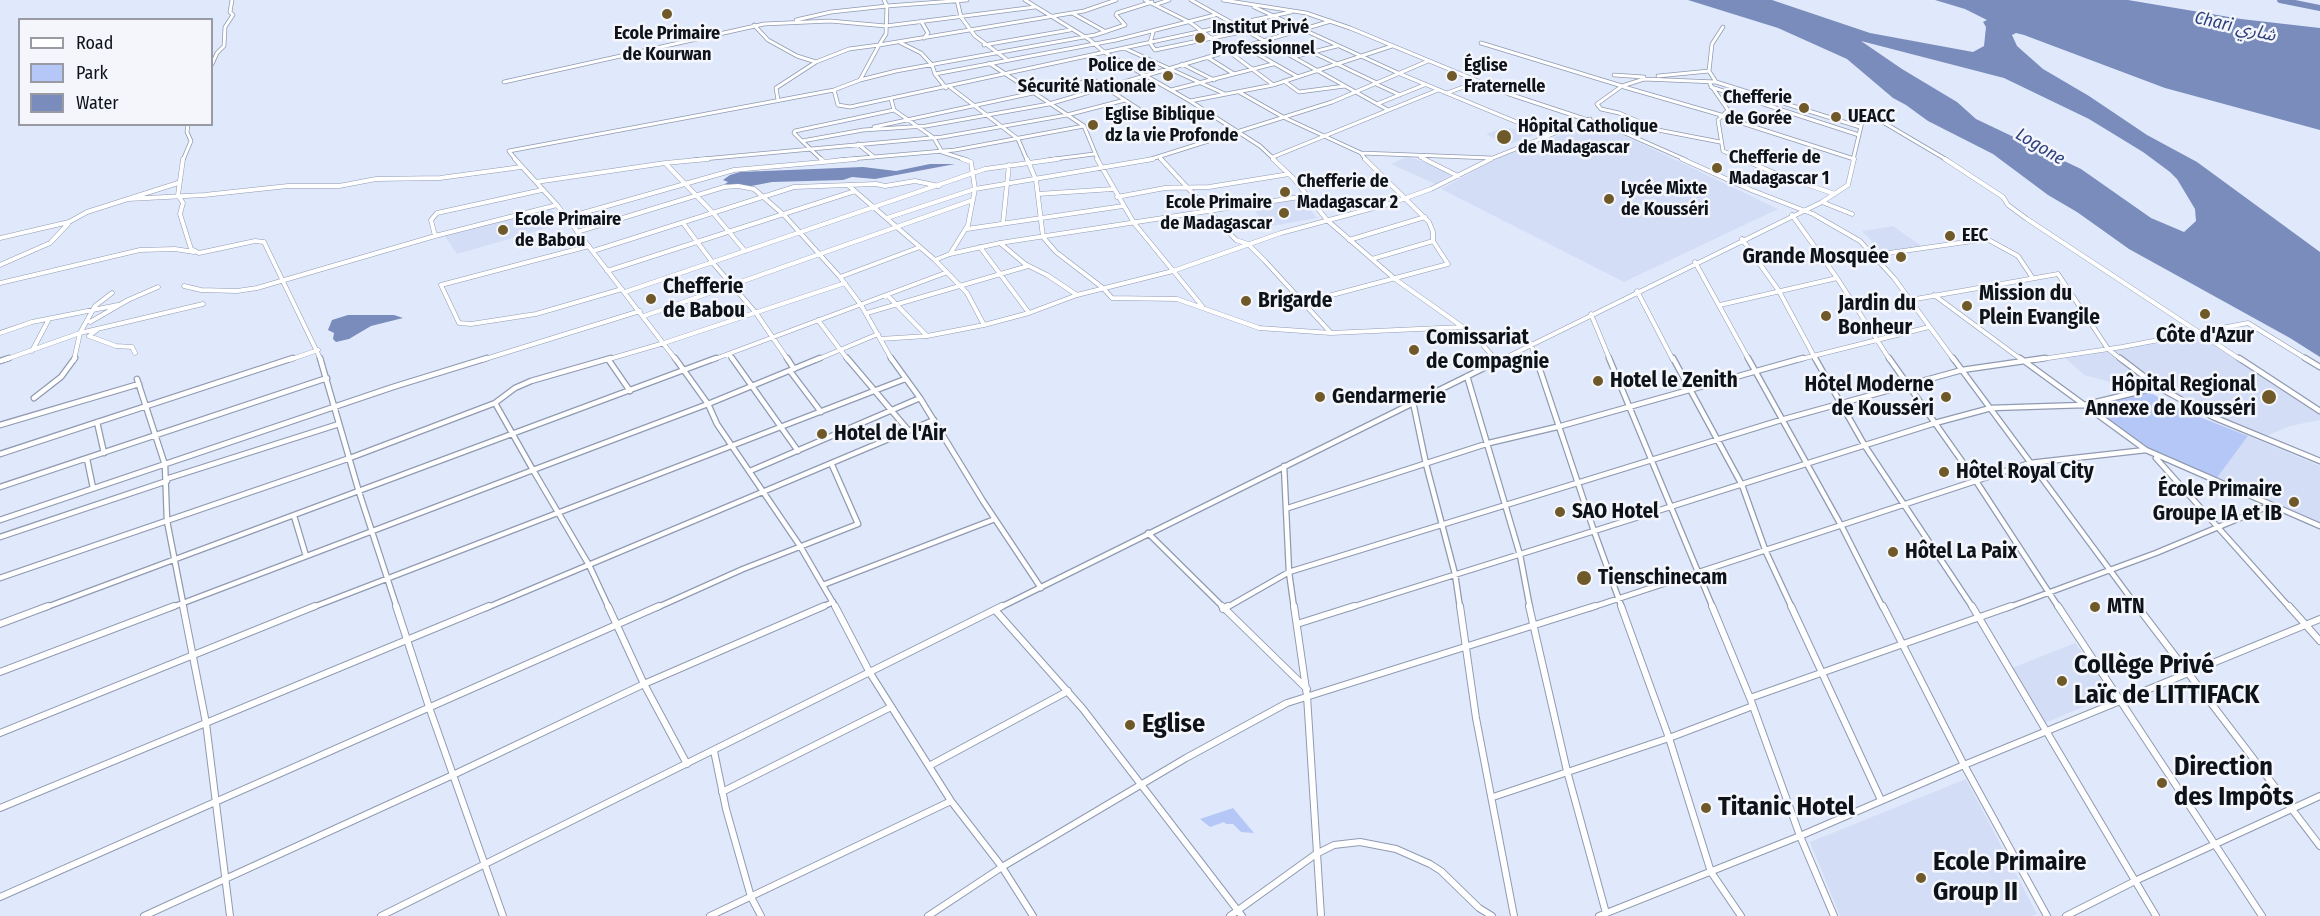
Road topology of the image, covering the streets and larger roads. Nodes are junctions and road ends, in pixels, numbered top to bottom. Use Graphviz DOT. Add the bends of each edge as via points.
graph roads {
  1 [pos="232,0"];
  2 [pos="884,0"];
  3 [pos="958,0"];
  4 [pos="967,0"];
  5 [pos="1025,0"];
  6 [pos="1116,0"];
  7 [pos="1145,0"];
  8 [pos="1169,0"];
  9 [pos="1191,0"];
  10 [pos="1223,0"];
  11 [pos="1152,2"];
  12 [pos="1156,4"];
  13 [pos="1249,5"];
  14 [pos="887,6"];
  15 [pos="1035,7"];
  16 [pos="1293,11"];
  17 [pos="1072,13"];
  18 [pos="1215,15"];
  19 [pos="961,16"];
  20 [pos="1273,16"];
  21 [pos="1050,17"];
  22 [pos="789,21"];
  23 [pos="921,21"];
  24 [pos="1331,21"];
  25 [pos="1191,23"];
  26 [pos="754,25"];
  27 [pos="1234,25"];
  28 [pos="886,26"];
  29 [pos="1723,27"];
  30 [pos="970,30"];
  31 [pos="1071,30"];
  32 [pos="1301,30"];
  33 [pos="1246,31"];
  34 [pos="1106,32"];
  35 [pos="1153,32"];
  36 [pos="1201,32"];
  37 [pos="1083,36"];
  38 [pos="924,38"];
  39 [pos="1212,39"];
  40 [pos="1264,40"];
  41 [pos="901,43"];
  42 [pos="1046,43"];
  43 [pos="1094,43"];
  44 [pos="1150,43"];
  45 [pos="1481,43"];
  46 [pos="879,45"];
  47 [pos="984,45"];
  48 [pos="1337,45"];
  49 [pos="1030,46"];
  50 [pos="1243,46"];
  51 [pos="1392,46"];
  52 [pos="1124,48"];
  53 [pos="1056,50"];
  54 [pos="1227,50"];
  55 [pos="998,52"];
  56 [pos="1104,52"];
  57 [pos="1312,52"];
  58 [pos="1040,53"];
  59 [pos="1207,57"];
  60 [pos="1293,57"];
  61 [pos="1361,57"];
  62 [pos="1006,59"];
  63 [pos="1428,61"];
  64 [pos="213,62"];
  65 [pos="816,62"];
  66 [pos="989,63"];
  67 [pos="1182,64"];
  68 [pos="1273,64"];
  69 [pos="932,65"];
  70 [pos="1338,65"];
  71 [pos="1165,69"];
  72 [pos="1253,70"];
  73 [pos="1318,71"];
  74 [pos="1709,71"];
  75 [pos="935,74"];
  76 [pos="1005,74"];
  77 [pos="1398,74"];
  78 [pos="1234,75"];
  79 [pos="1614,75"];
  80 [pos="1143,76"];
  81 [pos="1299,77"];
  82 [pos="860,80"];
  83 [pos="1214,80"];
  84 [pos="1284,81"];
  85 [pos="504,82"];
  86 [pos="1477,82"];
  87 [pos="1716,82"];
  88 [pos="1200,83"];
  89 [pos="1377,83"];
  90 [pos="1273,85"];
  91 [pos="1425,85"];
  92 [pos="1710,85"];
  93 [pos="1345,86"];
  94 [pos="1623,87"];
  95 [pos="948,88"];
  96 [pos="1106,89"];
  97 [pos="834,90"];
  98 [pos="1170,90"];
  99 [pos="1438,90"];
  100 [pos="1239,92"];
  101 [pos="1355,92"];
  102 [pos="1033,93"];
  103 [pos="1447,93"];
  104 [pos="1225,94"];
  105 [pos="1400,95"];
  106 [pos="891,99"];
  107 [pos="778,100"];
  108 [pos="1125,100"];
  109 [pos="1190,101"];
  110 [pos="1049,104"];
  111 [pos="1377,104"];
  112 [pos="972,106"];
  113 [pos="894,110"];
  114 [pos="1388,110"];
  115 [pos="1143,112"];
  116 [pos="984,115"];
  117 [pos="1067,116"];
  118 [pos="1721,116"];
  119 [pos="1283,117"];
  120 [pos="907,119"];
  121 [pos="1590,119"];
  122 [pos="188,126"];
  123 [pos="1084,126"];
  124 [pos="917,127"];
  125 [pos="1001,127"];
  126 [pos="1860,127"];
  127 [pos="863,130"];
  128 [pos="1239,131"];
  129 [pos="1548,135"];
  130 [pos="1859,135"];
  131 [pos="1324,136"];
  132 [pos="934,138"];
  133 [pos="1018,139"];
  134 [pos="802,141"];
  135 [pos="1720,142"];
  136 [pos="858,144"];
  137 [pos="812,149"];
  138 [pos="942,152"];
  139 [pos="1361,153"];
  140 [pos="1094,154"];
  141 [pos="1418,155"];
  142 [pos="728,157"];
  143 [pos="874,157"];
  144 [pos="1159,157"];
  145 [pos="1272,157"];
  146 [pos="1493,158"];
  147 [pos="1854,159"];
  148 [pos="823,161"];
  149 [pos="1028,162"];
  150 [pos="665,163"];
  151 [pos="1009,165"];
  152 [pos="521,167"];
  153 [pos="1104,169"];
  154 [pos="734,170"];
  155 [pos="1289,174"];
  156 [pos="973,175"];
  157 [pos="1458,176"];
  158 [pos="712,177"];
  159 [pos="1036,180"];
  160 [pos="536,182"];
  161 [pos="178,183"];
  162 [pos="687,184"];
  163 [pos="1009,184"];
  164 [pos="849,186"];
  165 [pos="939,186"];
  166 [pos="724,187"];
  167 [pos="975,189"];
  168 [pos="1113,189"];
  169 [pos="1189,189"];
  170 [pos="542,190"];
  171 [pos="855,191"];
  172 [pos="1835,194"];
  173 [pos="178,195"];
  174 [pos="697,195"];
  175 [pos="1038,195"];
  176 [pos="1306,196"];
  177 [pos="1117,197"];
  178 [pos="763,198"];
  179 [pos="1406,198"];
  180 [pos="128,199"];
  181 [pos="973,200"];
  182 [pos="1822,202"];
  183 [pos="557,205"];
  184 [pos="1123,206"];
  185 [pos="874,208"];
  186 [pos="1209,210"];
  187 [pos="1803,210"];
  188 [pos="714,214"];
  189 [pos="1852,214"];
  190 [pos="783,215"];
  191 [pos="1792,215"];
  192 [pos="1425,217"];
  193 [pos="565,218"];
  194 [pos="887,218"];
  195 [pos="1039,218"];
  196 [pos="1327,220"];
  197 [pos="69,222"];
  198 [pos="1004,223"];
  199 [pos="1134,223"];
  200 [pos="683,224"];
  201 [pos="898,227"];
  202 [pos="967,229"];
  203 [pos="577,232"];
  204 [pos="728,234"];
  205 [pos="801,234"];
  206 [pos="435,236"];
  207 [pos="1042,237"];
  208 [pos="0,238"];
  209 [pos="1742,239"];
  210 [pos="1349,240"];
  211 [pos="1433,241"];
  212 [pos="1000,243"];
  213 [pos="697,244"];
  214 [pos="1248,244"];
  215 [pos="589,246"];
  216 [pos="920,247"];
  217 [pos="980,247"];
  218 [pos="593,251"];
  219 [pos="745,251"];
  220 [pos="194,252"];
  221 [pos="950,254"];
  222 [pos="1875,255"];
  223 [pos="821,256"];
  224 [pos="1372,259"];
  225 [pos="935,260"];
  226 [pos="1695,262"];
  227 [pos="712,263"];
  228 [pos="0,265"];
  229 [pos="1028,266"];
  230 [pos="607,271"];
  231 [pos="1173,271"];
  232 [pos="945,273"];
  233 [pos="998,274"];
  234 [pos="840,277"];
  235 [pos="2032,277"];
  236 [pos="1837,278"];
  237 [pos="1395,279"];
  238 [pos="282,282"];
  239 [pos="0,283"];
  240 [pos="845,283"];
  241 [pos="734,285"];
  242 [pos="958,285"];
  243 [pos="184,286"];
  244 [pos="158,287"];
  245 [pos="1103,288"];
  246 [pos="623,291"];
  247 [pos="1638,291"];
  248 [pos="1779,291"];
  249 [pos="111,293"];
  250 [pos="886,295"];
  251 [pos="1077,295"];
  252 [pos="1934,295"];
  253 [pos="1910,300"];
  254 [pos="1302,303"];
  255 [pos="203,304"];
  256 [pos="894,304"];
  257 [pos="861,305"];
  258 [pos="1720,305"];
  259 [pos="118,306"];
  260 [pos="1202,306"];
  261 [pos="94,311"];
  262 [pos="640,311"];
  263 [pos="756,313"];
  264 [pos="867,313"];
  265 [pos="1029,313"];
  266 [pos="1592,314"];
  267 [pos="644,316"];
  268 [pos="49,319"];
  269 [pos="819,320"];
  270 [pos="87,323"];
  271 [pos="984,325"];
  272 [pos="101,327"];
  273 [pos="1464,327"];
  274 [pos="1929,327"];
  275 [pos="0,333"];
  276 [pos="80,333"];
  277 [pos="1331,333"];
  278 [pos="2202,333"];
  279 [pos="927,336"];
  280 [pos="774,337"];
  281 [pos="879,337"];
  282 [pos="1875,339"];
  283 [pos="664,343"];
  284 [pos="1531,344"];
  285 [pos="2108,349"];
  286 [pos="318,350"];
  287 [pos="840,350"];
  288 [pos="32,351"];
  289 [pos="135,352"];
  290 [pos="729,354"];
  291 [pos="1814,355"];
  292 [pos="608,359"];
  293 [pos="2024,360"];
  294 [pos="0,361"];
  295 [pos="1497,361"];
  296 [pos="2320,367"];
  297 [pos="792,370"];
  298 [pos="1754,370"];
  299 [pos="1962,370"];
  300 [pos="683,371"];
  301 [pos="1467,376"];
  302 [pos="327,378"];
  303 [pos="905,379"];
  304 [pos="1906,385"];
  305 [pos="751,386"];
  306 [pos="2158,387"];
  307 [pos="876,390"];
  308 [pos="1690,390"];
  309 [pos="630,391"];
  310 [pos="34,398"];
  311 [pos="920,398"];
  312 [pos="1413,402"];
  313 [pos="495,403"];
  314 [pos="1839,403"];
  315 [pos="708,404"];
  316 [pos="2084,405"];
  317 [pos="147,406"];
  318 [pos="1629,406"];
  319 [pos="335,407"];
  320 [pos="1991,408"];
  321 [pos="892,410"];
  322 [pos="2320,411"];
  323 [pos="821,412"];
  324 [pos="934,420"];
  325 [pos="1781,420"];
  326 [pos="97,422"];
  327 [pos="1935,423"];
  328 [pos="339,424"];
  329 [pos="0,425"];
  330 [pos="1561,426"];
  331 [pos="779,428"];
  332 [pos="909,430"];
  333 [pos="512,435"];
  334 [pos="155,436"];
  335 [pos="1716,440"];
  336 [pos="1489,443"];
  337 [pos="732,446"];
  338 [pos="1865,446"];
  339 [pos="2146,450"];
  340 [pos="798,451"];
  341 [pos="104,453"];
  342 [pos="0,454"];
  343 [pos="2153,454"];
  344 [pos="350,458"];
  345 [pos="87,459"];
  346 [pos="1653,459"];
  347 [pos="2320,461"];
  348 [pos="2030,463"];
  349 [pos="1426,464"];
  350 [pos="165,465"];
  351 [pos="832,465"];
  352 [pos="1807,465"];
  353 [pos="1284,466"];
  354 [pos="533,470"];
  355 [pos="750,471"];
  356 [pos="166,480"];
  357 [pos="1579,482"];
  358 [pos="1976,482"];
  359 [pos="1742,485"];
  360 [pos="0,487"];
  361 [pos="93,488"];
  362 [pos="359,492"];
  363 [pos="765,492"];
  364 [pos="1506,504"];
  365 [pos="1904,505"];
  366 [pos="2271,505"];
  367 [pos="1288,508"];
  368 [pos="1671,508"];
  369 [pos="556,512"];
  370 [pos="294,516"];
  371 [pos="994,519"];
  372 [pos="0,520"];
  373 [pos="167,521"];
  374 [pos="1443,524"];
  375 [pos="2320,526"];
  376 [pos="1842,527"];
  377 [pos="2217,527"];
  378 [pos="372,531"];
  379 [pos="1594,531"];
  380 [pos="1148,533"];
  381 [pos="0,537"];
  382 [pos="800,546"];
  383 [pos="1766,552"];
  384 [pos="1520,555"];
  385 [pos="306,556"];
  386 [pos="175,560"];
  387 [pos="590,565"];
  388 [pos="2110,570"];
  389 [pos="1289,572"];
  390 [pos="1455,574"];
  391 [pos="1697,574"];
  392 [pos="387,577"];
  393 [pos="0,578"];
  394 [pos="823,585"];
  395 [pos="1041,588"];
  396 [pos="2048,591"];
  397 [pos="1617,598"];
  398 [pos="183,602"];
  399 [pos="833,602"];
  400 [pos="1223,609"];
  401 [pos="996,611"];
  402 [pos="1979,616"];
  403 [pos="2320,619"];
  404 [pos="0,624"];
  405 [pos="1297,624"];
  406 [pos="1533,625"];
  407 [pos="2306,625"];
  408 [pos="616,626"];
  409 [pos="407,640"];
  410 [pos="2320,642"];
  411 [pos="1902,646"];
  412 [pos="1466,647"];
  413 [pos="194,654"];
  414 [pos="0,672"];
  415 [pos="870,673"];
  416 [pos="1822,673"];
  417 [pos="2189,674"];
  418 [pos="644,684"];
  419 [pos="1068,691"];
  420 [pos="1307,692"];
  421 [pos="1750,698"];
  422 [pos="2121,702"];
  423 [pos="1753,706"];
  424 [pos="429,707"];
  425 [pos="891,707"];
  426 [pos="206,723"];
  427 [pos="2046,731"];
  428 [pos="0,733"];
  429 [pos="1669,738"];
  430 [pos="714,751"];
  431 [pos="687,764"];
  432 [pos="1964,765"];
  433 [pos="929,766"];
  434 [pos="1567,771"];
  435 [pos="453,775"];
  436 [pos="1142,786"];
  437 [pos="722,792"];
  438 [pos="2320,796"];
  439 [pos="1493,797"];
  440 [pos="1881,800"];
  441 [pos="951,801"];
  442 [pos="214,802"];
  443 [pos="0,808"];
  444 [pos="2291,808"];
  445 [pos="1800,836"];
  446 [pos="2215,844"];
  447 [pos="2320,846"];
  448 [pos="1316,854"];
  449 [pos="484,864"];
  450 [pos="1002,867"];
  451 [pos="1712,872"];
  452 [pos="225,879"];
  453 [pos="2137,880"];
  454 [pos="0,897"];
  455 [pos="752,897"];
  456 [pos="1240,913"];
  457 [pos="1606,913"];
  458 [pos="144,916"];
  459 [pos="230,916"];
  460 [pos="381,916"];
  461 [pos="503,916"];
  462 [pos="710,916"];
  463 [pos="761,916"];
  464 [pos="928,916"];
  465 [pos="1033,916"];
  466 [pos="1230,916"];
  467 [pos="1321,916"];
  468 [pos="1492,916"];
  469 [pos="1515,916"];
  470 [pos="1599,916"];
  471 [pos="1741,916"];
  472 [pos="1834,916"];
  473 [pos="2047,916"];
  474 [pos="2066,916"];
  475 [pos="2156,916"];
  476 [pos="2262,916"];
  1 -- 64 [label="street" via="233,15 225,27 225,46"];
  2 -- 14 [label="street"];
  3 -- 4 [label="street"];
  3 -- 14 [label="street"];
  3 -- 19 [label="street"];
  5 -- 15 [label="street"];
  6 -- 17 [label="street"];
  7 -- 11 [label="street"];
  8 -- 12 [label="street"];
  9 -- 18 [label="street"];
  10 -- 13 [label="street"];
  11 -- 12 [label="street"];
  11 -- 34 [label="street" via="1117,13 1125,25"];
  12 -- 25 [label="street"];
  13 -- 16 [label="street"];
  13 -- 20 [label="street"];
  14 -- 22 [label="street"];
  14 -- 28 [label="street"];
  15 -- 19 [label="street"];
  15 -- 21 [label="street"];
  16 -- 20 [label="street"];
  16 -- 24 [label="street"];
  17 -- 21 [label="street"];
  17 -- 34 [label="street"];
  18 -- 25 [label="street"];
  18 -- 27 [label="street"];
  19 -- 23 [label="street"];
  19 -- 30 [label="street"];
  20 -- 27 [label="street"];
  20 -- 32 [label="street"];
  21 -- 30 [label="street"];
  21 -- 31 [label="street"];
  22 -- 26 [label="street"];
  22 -- 28 [label="street"];
  23 -- 28 [label="street"];
  23 -- 38 [label="street" via="928,33"];
  24 -- 32 [label="street"];
  24 -- 51 [label="street"];
  25 -- 35 [label="street"];
  25 -- 36 [label="street"];
  26 -- 65 [label="street" via="768,40"];
  26 -- 85 [label="street"];
  27 -- 33 [label="street"];
  27 -- 36 [label="street"];
  28 -- 46 [label="street"];
  29 -- 74 [label="street" via="1712,44"];
  30 -- 38 [label="street"];
  30 -- 47 [label="street"];
  31 -- 37 [label="street"];
  31 -- 47 [label="street"];
  32 -- 40 [label="street"];
  32 -- 48 [label="street"];
  33 -- 39 [label="street"];
  33 -- 40 [label="street"];
  34 -- 37 [label="street"];
  35 -- 43 [label="street"];
  35 -- 44 [label="street"];
  36 -- 39 [label="street"];
  36 -- 44 [label="street"];
  37 -- 42 [label="street"];
  37 -- 43 [label="street"];
  38 -- 41 [label="street"];
  39 -- 44 [label="street" via="1157,50"];
  39 -- 54 [label="street"];
  40 -- 50 [label="street"];
  40 -- 60 [label="street"];
  41 -- 46 [label="street"];
  41 -- 69 [label="street" via="921,53"];
  42 -- 49 [label="street"];
  42 -- 53 [label="street"];
  43 -- 53 [label="street"];
  43 -- 56 [label="street"];
  44 -- 52 [label="street"];
  45 -- 94 [label="street"];
  46 -- 65 [label="street" via="849,49"];
  46 -- 82 [label="street"];
  47 -- 55 [label="street"];
  48 -- 57 [label="street"];
  48 -- 61 [label="street"];
  49 -- 55 [label="street"];
  49 -- 58 [label="street"];
  50 -- 54 [label="street"];
  50 -- 68 [label="street"];
  51 -- 61 [label="street"];
  51 -- 63 [label="street"];
  52 -- 56 [label="street"];
  52 -- 71 [label="street"];
  53 -- 58 [label="street"];
  54 -- 59 [label="street"];
  54 -- 72 [label="street"];
  55 -- 62 [label="street"];
  55 -- 69 [label="street"];
  56 -- 76 [label="street"];
  56 -- 80 [label="street"];
  57 -- 60 [label="street"];
  57 -- 70 [label="street"];
  58 -- 62 [label="street"];
  59 -- 67 [label="street"];
  59 -- 78 [label="street"];
  60 -- 73 [label="street"];
  61 -- 70 [label="street"];
  61 -- 77 [label="street"];
  62 -- 66 [label="street"];
  63 -- 77 [label="street"];
  63 -- 86 [label="street"];
  65 -- 107 [label="street" via="776,88"];
  66 -- 75 [label="street"];
  66 -- 76 [label="street"];
  67 -- 71 [label="street"];
  67 -- 83 [label="street"];
  68 -- 72 [label="street"];
  68 -- 81 [label="street"];
  69 -- 75 [label="street"];
  69 -- 82 [label="street"];
  70 -- 73 [label="street"];
  70 -- 89 [label="street"];
  71 -- 80 [label="street"];
  71 -- 88 [label="street"];
  72 -- 78 [label="street"];
  72 -- 90 [label="street"];
  73 -- 81 [label="street"];
  73 -- 93 [label="street"];
  74 -- 79 [label="street" via="1653,77"];
  74 -- 87 [label="street"];
  75 -- 95 [label="street"];
  76 -- 95 [label="street"];
  76 -- 102 [label="street"];
  77 -- 89 [label="street"];
  77 -- 91 [label="street"];
  78 -- 83 [label="street"];
  80 -- 96 [label="street"];
  80 -- 98 [label="street"];
  81 -- 84 [label="street"];
  82 -- 97 [label="street"];
  83 -- 88 [label="street"];
  84 -- 90 [label="street"];
  84 -- 93 [label="street" via="1299,92"];
  86 -- 103 [label="street"];
  86 -- 121 [label="street"];
  87 -- 92 [label="street"];
  87 -- 126 [label="street"];
  88 -- 98 [label="street"];
  88 -- 104 [label="street"];
  89 -- 101 [label="street"];
  89 -- 105 [label="street"];
  90 -- 100 [label="street"];
  91 -- 99 [label="street"];
  91 -- 105 [label="street"];
  92 -- 94 [label="street" via="1651,78"];
  92 -- 118 [label="street" via="1728,109"];
  92 -- 130 [label="street"];
  93 -- 101 [label="street"];
  94 -- 118 [label="street"];
  94 -- 135 [label="street" via="1597,102 1597,106 1665,132"];
  95 -- 106 [label="street"];
  95 -- 112 [label="street"];
  96 -- 102 [label="street" via="1094,80"];
  96 -- 108 [label="street"];
  96 -- 110 [label="street"];
  97 -- 106 [label="street" via="838,105 846,107"];
  97 -- 107 [label="street"];
  98 -- 109 [label="street"];
  99 -- 103 [label="street"];
  99 -- 114 [label="street"];
  100 -- 104 [label="street"];
  100 -- 119 [label="street"];
  101 -- 111 [label="street"];
  101 -- 119 [label="street"];
  102 -- 110 [label="street"];
  102 -- 112 [label="street"];
  103 -- 129 [label="street"];
  104 -- 109 [label="street"];
  105 -- 111 [label="street"];
  106 -- 113 [label="street"];
  107 -- 152 [label="street" via="509,150"];
  108 -- 115 [label="street"];
  108 -- 117 [label="street"];
  109 -- 128 [label="street"];
  110 -- 116 [label="street"];
  110 -- 117 [label="street"];
  111 -- 114 [label="street"];
  112 -- 116 [label="street"];
  112 -- 120 [label="street"];
  113 -- 120 [label="street"];
  113 -- 134 [label="street" via="795,130"];
  114 -- 131 [label="street"];
  116 -- 124 [label="street"];
  116 -- 125 [label="street"];
  117 -- 123 [label="street"];
  117 -- 125 [label="street"];
  118 -- 135 [label="street"];
  118 -- 147 [label="street"];
  119 -- 128 [label="street"];
  119 -- 131 [label="street"];
  120 -- 124 [label="street"];
  120 -- 127 [label="street"];
  121 -- 129 [label="street"];
  121 -- 187 [label="street"];
  122 -- 161 [label="street" via="191,141"];
  123 -- 133 [label="street"];
  123 -- 140 [label="street"];
  124 -- 127 [label="street"];
  124 -- 132 [label="street"];
  125 -- 132 [label="street"];
  125 -- 133 [label="street"];
  126 -- 130 [label="street"];
  126 -- 278 [label="street" via="1863,118 1876,119 1950,162 2027,219"];
  127 -- 134 [label="street"];
  128 -- 144 [label="street"];
  128 -- 145 [label="street"];
  129 -- 146 [label="street"];
  130 -- 147 [label="street"];
  131 -- 139 [label="street"];
  131 -- 145 [label="street"];
  132 -- 136 [label="street"];
  132 -- 138 [label="street"];
  133 -- 138 [label="street"];
  133 -- 149 [label="street"];
  134 -- 137 [label="street"];
  135 -- 172 [label="street" via="1723,150 1733,156"];
  136 -- 137 [label="street"];
  136 -- 143 [label="street"];
  137 -- 142 [label="street"];
  137 -- 148 [label="street"];
  138 -- 143 [label="street"];
  138 -- 156 [label="street" via="969,160"];
  139 -- 141 [label="street"];
  139 -- 179 [label="street"];
  140 -- 149 [label="street"];
  140 -- 153 [label="street"];
  141 -- 146 [label="street"];
  141 -- 157 [label="street"];
  142 -- 150 [label="street"];
  142 -- 154 [label="street"];
  143 -- 148 [label="street"];
  144 -- 153 [label="street"];
  144 -- 169 [label="street"];
  145 -- 155 [label="street"];
  146 -- 157 [label="street"];
  147 -- 172 [label="street" via="1848,185"];
  148 -- 154 [label="street"];
  149 -- 151 [label="street"];
  149 -- 159 [label="street"];
  150 -- 160 [label="street"];
  150 -- 162 [label="street"];
  151 -- 156 [label="street"];
  151 -- 163 [label="street"];
  152 -- 160 [label="street"];
  152 -- 173 [label="street" via="440,178"];
  153 -- 159 [label="street"];
  153 -- 168 [label="street"];
  154 -- 158 [label="street"];
  155 -- 169 [label="street"];
  155 -- 176 [label="street"];
  156 -- 165 [label="street"];
  156 -- 167 [label="street"];
  157 -- 179 [label="street"];
  158 -- 162 [label="street"];
  158 -- 166 [label="street"];
  159 -- 163 [label="street"];
  159 -- 175 [label="street"];
  160 -- 170 [label="street"];
  161 -- 173 [label="street"];
  161 -- 180 [label="street"];
  162 -- 174 [label="street"];
  162 -- 193 [label="street"];
  163 -- 167 [label="street"];
  163 -- 198 [label="street"];
  164 -- 165 [label="street" via="915,181"];
  164 -- 171 [label="street"];
  164 -- 178 [label="street" via="794,187"];
  165 -- 185 [label="street"];
  166 -- 174 [label="street"];
  166 -- 178 [label="street" via="750,187"];
  167 -- 181 [label="street"];
  167 -- 194 [label="street"];
  168 -- 175 [label="street"];
  168 -- 177 [label="street"];
  169 -- 177 [label="street" via="1165,188"];
  169 -- 186 [label="street"];
  170 -- 183 [label="street"];
  170 -- 206 [label="street" via="437,213 431,220"];
  171 -- 185 [label="street"];
  171 -- 190 [label="street"];
  172 -- 182 [label="street"];
  173 -- 180 [label="street"];
  173 -- 220 [label="street" via="183,203 180,214"];
  174 -- 188 [label="street"];
  174 -- 203 [label="street"];
  175 -- 195 [label="street"];
  176 -- 186 [label="street"];
  176 -- 196 [label="street"];
  177 -- 184 [label="street"];
  178 -- 188 [label="street"];
  178 -- 190 [label="street"];
  179 -- 192 [label="street"];
  179 -- 196 [label="street"];
  180 -- 197 [label="street"];
  181 -- 201 [label="street"];
  181 -- 202 [label="street"];
  182 -- 187 [label="street"];
  182 -- 189 [label="street"];
  183 -- 193 [label="street"];
  183 -- 206 [label="street"];
  184 -- 195 [label="street"];
  184 -- 199 [label="street"];
  185 -- 194 [label="street"];
  185 -- 205 [label="street"];
  186 -- 199 [label="street"];
  186 -- 214 [label="street" via="1236,240"];
  187 -- 191 [label="street"];
  187 -- 222 [label="street" via="1845,231"];
  188 -- 200 [label="street"];
  188 -- 204 [label="street"];
  190 -- 204 [label="street"];
  190 -- 205 [label="street"];
  191 -- 209 [label="street"];
  191 -- 236 [label="street"];
  192 -- 210 [label="street"];
  192 -- 211 [label="street"];
  193 -- 203 [label="street"];
  194 -- 201 [label="street"];
  195 -- 198 [label="street"];
  195 -- 207 [label="street"];
  196 -- 210 [label="street"];
  196 -- 214 [label="street"];
  197 -- 208 [label="street"];
  197 -- 228 [label="street" via="50,243"];
  198 -- 202 [label="street"];
  199 -- 207 [label="street"];
  199 -- 231 [label="street"];
  200 -- 213 [label="street"];
  200 -- 218 [label="street"];
  201 -- 216 [label="street"];
  201 -- 223 [label="street"];
  202 -- 221 [label="street"];
  203 -- 215 [label="street"];
  204 -- 213 [label="street"];
  204 -- 219 [label="street"];
  205 -- 219 [label="street"];
  205 -- 223 [label="street"];
  206 -- 238 [label="street"];
  207 -- 212 [label="street"];
  207 -- 245 [label="street" via="1061,257"];
  209 -- 226 [label="street"];
  209 -- 248 [label="street"];
  210 -- 224 [label="street"];
  211 -- 224 [label="street"];
  211 -- 237 [label="street" via="1448,264"];
  212 -- 217 [label="street"];
  212 -- 229 [label="street"];
  213 -- 227 [label="street"];
  213 -- 230 [label="street"];
  214 -- 231 [label="street"];
  214 -- 254 [label="street"];
  215 -- 218 [label="street"];
  215 -- 246 [label="street" via="441,285 459,322 471,324 536,314"];
  216 -- 225 [label="street"];
  216 -- 234 [label="street"];
  217 -- 221 [label="street"];
  217 -- 233 [label="street"];
  218 -- 230 [label="street"];
  219 -- 227 [label="street"];
  220 -- 238 [label="street" via="262,241"];
  220 -- 239 [label="street" via="140,250"];
  221 -- 225 [label="street"];
  222 -- 235 [label="street" via="1987,239 2018,256"];
  222 -- 253 [label="street"];
  223 -- 234 [label="street"];
  223 -- 241 [label="street"];
  224 -- 237 [label="street"];
  225 -- 232 [label="street"];
  226 -- 247 [label="street"];
  226 -- 258 [label="street"];
  227 -- 241 [label="street"];
  227 -- 246 [label="street"];
  229 -- 233 [label="street"];
  229 -- 251 [label="street"];
  230 -- 246 [label="street"];
  231 -- 245 [label="street"];
  231 -- 260 [label="street"];
  232 -- 242 [label="street"];
  232 -- 250 [label="street"];
  233 -- 242 [label="street"];
  233 -- 265 [label="street"];
  234 -- 240 [label="street"];
  235 -- 252 [label="street"];
  235 -- 285 [label="street" via="2054,273 2061,276"];
  236 -- 248 [label="street"];
  236 -- 282 [label="street"];
  237 -- 254 [label="street"];
  237 -- 273 [label="street"];
  238 -- 243 [label="street" via="237,291"];
  238 -- 286 [label="street"];
  240 -- 257 [label="street"];
  240 -- 263 [label="street"];
  241 -- 263 [label="street"];
  241 -- 267 [label="street"];
  242 -- 256 [label="street"];
  242 -- 271 [label="street" via="967,293"];
  244 -- 259 [label="street"];
  245 -- 251 [label="street"];
  245 -- 260 [label="street" via="1112,298 1161,297"];
  246 -- 262 [label="street"];
  247 -- 266 [label="street"];
  247 -- 308 [label="street"];
  248 -- 258 [label="street"];
  248 -- 291 [label="street"];
  249 -- 261 [label="street" via="94,306"];
  250 -- 256 [label="street"];
  250 -- 257 [label="street"];
  251 -- 265 [label="street"];
  252 -- 253 [label="street"];
  252 -- 293 [label="street"];
  253 -- 274 [label="street"];
  254 -- 277 [label="street"];
  255 -- 272 [label="street"];
  256 -- 264 [label="street"];
  256 -- 279 [label="street"];
  257 -- 264 [label="street"];
  257 -- 269 [label="street"];
  258 -- 298 [label="street"];
  259 -- 261 [label="street"];
  259 -- 270 [label="street"];
  260 -- 277 [label="street" via="1259,328"];
  261 -- 268 [label="street"];
  261 -- 270 [label="street"];
  262 -- 267 [label="street"];
  262 -- 319 [label="street"];
  263 -- 280 [label="street"];
  263 -- 283 [label="street"];
  264 -- 281 [label="street"];
  265 -- 271 [label="street"];
  266 -- 284 [label="street"];
  266 -- 318 [label="street"];
  267 -- 283 [label="street"];
  268 -- 275 [label="street"];
  268 -- 288 [label="street"];
  269 -- 280 [label="street"];
  269 -- 287 [label="street"];
  270 -- 276 [label="street"];
  271 -- 279 [label="street"];
  272 -- 276 [label="street"];
  272 -- 289 [label="street" via="89,336 132,347"];
  273 -- 277 [label="street"];
  273 -- 295 [label="street"];
  274 -- 282 [label="street"];
  274 -- 299 [label="street"];
  276 -- 288 [label="street"];
  276 -- 310 [label="street" via="73,363 62,377"];
  278 -- 285 [label="street"];
  278 -- 296 [label="street" via="2250,324"];
  278 -- 322 [label="street"];
  279 -- 281 [label="street"];
  280 -- 290 [label="street"];
  280 -- 297 [label="street"];
  281 -- 287 [label="street"];
  281 -- 303 [label="street"];
  282 -- 291 [label="street"];
  282 -- 304 [label="street"];
  283 -- 292 [label="street"];
  283 -- 300 [label="street"];
  284 -- 295 [label="street"];
  284 -- 330 [label="street"];
  285 -- 293 [label="street"];
  285 -- 306 [label="street"];
  286 -- 302 [label="street"];
  286 -- 317 [label="street"];
  287 -- 297 [label="street"];
  287 -- 307 [label="street"];
  288 -- 294 [label="street"];
  290 -- 300 [label="street"];
  290 -- 305 [label="street"];
  291 -- 298 [label="street"];
  291 -- 314 [label="street"];
  292 -- 309 [label="street"];
  292 -- 313 [label="street" via="522,384"];
  293 -- 299 [label="street"];
  293 -- 316 [label="street"];
  295 -- 301 [label="street"];
  297 -- 305 [label="street"];
  297 -- 323 [label="street"];
  298 -- 308 [label="street"];
  298 -- 325 [label="street"];
  299 -- 304 [label="street"];
  299 -- 320 [label="street"];
  300 -- 309 [label="street"];
  300 -- 315 [label="street"];
  301 -- 312 [label="street"];
  301 -- 336 [label="street"];
  302 -- 319 [label="street"];
  302 -- 334 [label="street"];
  303 -- 307 [label="street"];
  303 -- 311 [label="street"];
  304 -- 314 [label="street"];
  304 -- 327 [label="street"];
  305 -- 315 [label="street"];
  305 -- 331 [label="street"];
  306 -- 316 [label="street"];
  306 -- 347 [label="street" via="2213,417"];
  307 -- 321 [label="street"];
  307 -- 323 [label="street"];
  308 -- 318 [label="street"];
  308 -- 335 [label="street"];
  309 -- 333 [label="street"];
  311 -- 321 [label="street"];
  311 -- 324 [label="street"];
  312 -- 349 [label="street"];
  312 -- 353 [label="street"];
  313 -- 333 [label="street"];
  313 -- 344 [label="street"];
  314 -- 325 [label="street"];
  314 -- 338 [label="street"];
  315 -- 337 [label="street"];
  315 -- 354 [label="street"];
  316 -- 320 [label="street"];
  316 -- 339 [label="street"];
  317 -- 326 [label="street"];
  317 -- 329 [label="street" via="138,382"];
  317 -- 334 [label="street"];
  318 -- 330 [label="street"];
  318 -- 346 [label="street"];
  319 -- 328 [label="street"];
  319 -- 350 [label="street"];
  320 -- 327 [label="street"];
  320 -- 348 [label="street"];
  321 -- 332 [label="street"];
  321 -- 340 [label="street"];
  323 -- 331 [label="street"];
  324 -- 332 [label="street"];
  324 -- 371 [label="street"];
  325 -- 335 [label="street"];
  325 -- 352 [label="street"];
  326 -- 341 [label="street"];
  326 -- 342 [label="street"];
  327 -- 338 [label="street"];
  327 -- 358 [label="street"];
  328 -- 344 [label="street"];
  328 -- 356 [label="street"];
  330 -- 336 [label="street"];
  330 -- 357 [label="street"];
  331 -- 337 [label="street"];
  331 -- 340 [label="street"];
  332 -- 351 [label="street"];
  333 -- 354 [label="street"];
  333 -- 362 [label="street"];
  334 -- 341 [label="street"];
  334 -- 350 [label="street"];
  335 -- 346 [label="street"];
  335 -- 359 [label="street"];
  336 -- 349 [label="street"];
  336 -- 364 [label="street"];
  337 -- 355 [label="street"];
  337 -- 369 [label="street"];
  338 -- 352 [label="street"];
  338 -- 365 [label="street"];
  339 -- 343 [label="street"];
  339 -- 348 [label="street"];
  340 -- 355 [label="street"];
  341 -- 345 [label="street"];
  343 -- 366 [label="street"];
  343 -- 377 [label="street"];
  344 -- 362 [label="street"];
  344 -- 373 [label="street"];
  345 -- 360 [label="street"];
  345 -- 361 [label="street"];
  346 -- 357 [label="street"];
  346 -- 368 [label="street"];
  348 -- 358 [label="street"];
  348 -- 388 [label="street"];
  349 -- 367 [label="street"];
  349 -- 374 [label="street"];
  350 -- 356 [label="street"];
  350 -- 361 [label="street"];
  351 -- 363 [label="street"];
  351 -- 382 [label="street" via="858,524"];
  352 -- 359 [label="street"];
  352 -- 376 [label="street"];
  353 -- 367 [label="street"];
  353 -- 380 [label="street"];
  354 -- 369 [label="street"];
  354 -- 378 [label="street"];
  355 -- 363 [label="street"];
  356 -- 373 [label="street"];
  356 -- 381 [label="street"];
  357 -- 364 [label="street"];
  357 -- 379 [label="street"];
  358 -- 365 [label="street"];
  358 -- 396 [label="street"];
  359 -- 368 [label="street"];
  359 -- 383 [label="street"];
  361 -- 372 [label="street"];
  362 -- 370 [label="street"];
  362 -- 378 [label="street"];
  363 -- 382 [label="street"];
  363 -- 387 [label="street"];
  364 -- 374 [label="street"];
  364 -- 384 [label="street"];
  365 -- 376 [label="street"];
  365 -- 402 [label="street"];
  366 -- 375 [label="street"];
  366 -- 377 [label="street"];
  367 -- 389 [label="street"];
  368 -- 379 [label="street"];
  368 -- 391 [label="street"];
  369 -- 387 [label="street"];
  369 -- 392 [label="street"];
  370 -- 385 [label="street"];
  370 -- 386 [label="street"];
  371 -- 394 [label="street"];
  371 -- 395 [label="street"];
  373 -- 386 [label="street"];
  373 -- 393 [label="street"];
  374 -- 389 [label="street"];
  374 -- 390 [label="street"];
  376 -- 383 [label="street"];
  376 -- 411 [label="street"];
  377 -- 388 [label="street"];
  377 -- 407 [label="street"];
  378 -- 385 [label="street"];
  378 -- 392 [label="street"];
  379 -- 384 [label="street"];
  379 -- 397 [label="street"];
  380 -- 395 [label="street"];
  380 -- 400 [label="street"];
  382 -- 394 [label="street"];
  382 -- 408 [label="street"];
  383 -- 391 [label="street"];
  383 -- 416 [label="street"];
  384 -- 390 [label="street"];
  384 -- 406 [label="street"];
  385 -- 398 [label="street"];
  386 -- 398 [label="street"];
  386 -- 404 [label="street"];
  387 -- 408 [label="street"];
  387 -- 409 [label="street"];
  388 -- 396 [label="street"];
  388 -- 417 [label="street"];
  389 -- 400 [label="street"];
  389 -- 405 [label="street"];
  390 -- 405 [label="street"];
  390 -- 412 [label="street"];
  391 -- 397 [label="street"];
  391 -- 421 [label="street"];
  392 -- 409 [label="street"];
  392 -- 413 [label="street"];
  394 -- 399 [label="street"];
  395 -- 401 [label="street"];
  396 -- 402 [label="street"];
  396 -- 422 [label="street"];
  397 -- 406 [label="street"];
  397 -- 429 [label="street"];
  398 -- 413 [label="street"];
  398 -- 414 [label="street"];
  399 -- 415 [label="street"];
  399 -- 418 [label="street"];
  400 -- 420 [label="street"];
  401 -- 415 [label="street"];
  401 -- 419 [label="street"];
  402 -- 411 [label="street"];
  402 -- 427 [label="street"];
  403 -- 407 [label="street"];
  405 -- 420 [label="street"];
  406 -- 412 [label="street"];
  406 -- 434 [label="street"];
  407 -- 410 [label="street"];
  407 -- 417 [label="street"];
  408 -- 418 [label="street"];
  408 -- 424 [label="street"];
  409 -- 424 [label="street"];
  409 -- 426 [label="street"];
  411 -- 416 [label="street"];
  411 -- 432 [label="street"];
  412 -- 420 [label="street"];
  412 -- 439 [label="street"];
  413 -- 426 [label="street"];
  413 -- 428 [label="street"];
  415 -- 425 [label="street"];
  415 -- 430 [label="street"];
  416 -- 421 [label="street"];
  416 -- 440 [label="street"];
  417 -- 422 [label="street"];
  417 -- 444 [label="street"];
  418 -- 431 [label="street"];
  418 -- 435 [label="street"];
  419 -- 433 [label="street"];
  419 -- 436 [label="street"];
  420 -- 436 [label="street"];
  420 -- 448 [label="street"];
  421 -- 423 [label="street"];
  422 -- 427 [label="street"];
  422 -- 446 [label="street"];
  423 -- 429 [label="street"];
  423 -- 445 [label="street"];
  424 -- 435 [label="street"];
  424 -- 442 [label="street"];
  425 -- 433 [label="street"];
  425 -- 437 [label="street"];
  426 -- 442 [label="street"];
  426 -- 443 [label="street"];
  427 -- 432 [label="street"];
  427 -- 453 [label="street"];
  429 -- 434 [label="street"];
  429 -- 451 [label="street"];
  430 -- 431 [label="street"];
  430 -- 437 [label="street"];
  431 -- 449 [label="street"];
  432 -- 440 [label="street"];
  432 -- 473 [label="street"];
  433 -- 441 [label="street"];
  434 -- 439 [label="street"];
  434 -- 457 [label="street"];
  435 -- 449 [label="street"];
  435 -- 452 [label="street"];
  436 -- 450 [label="street"];
  436 -- 456 [label="street"];
  437 -- 455 [label="street"];
  438 -- 444 [label="street"];
  439 -- 469 [label="street"];
  440 -- 445 [label="street"];
  441 -- 450 [label="street"];
  441 -- 455 [label="street"];
  442 -- 452 [label="street"];
  442 -- 454 [label="street"];
  444 -- 446 [label="street"];
  444 -- 447 [label="street"];
  445 -- 451 [label="street"];
  445 -- 472 [label="street"];
  446 -- 453 [label="street"];
  446 -- 476 [label="street"];
  448 -- 456 [label="street"];
  448 -- 467 [label="street"];
  448 -- 468 [label="street" via="1334,845 1360,842 1396,849 1441,871"];
  449 -- 460 [label="street"];
  449 -- 461 [label="street"];
  450 -- 464 [label="street"];
  450 -- 465 [label="street"];
  451 -- 457 [label="street"];
  451 -- 471 [label="street"];
  452 -- 458 [label="street"];
  452 -- 459 [label="street"];
  453 -- 474 [label="street"];
  453 -- 475 [label="street"];
  455 -- 462 [label="street"];
  455 -- 463 [label="street"];
  456 -- 466 [label="street"];
  457 -- 470 [label="street"];
}
